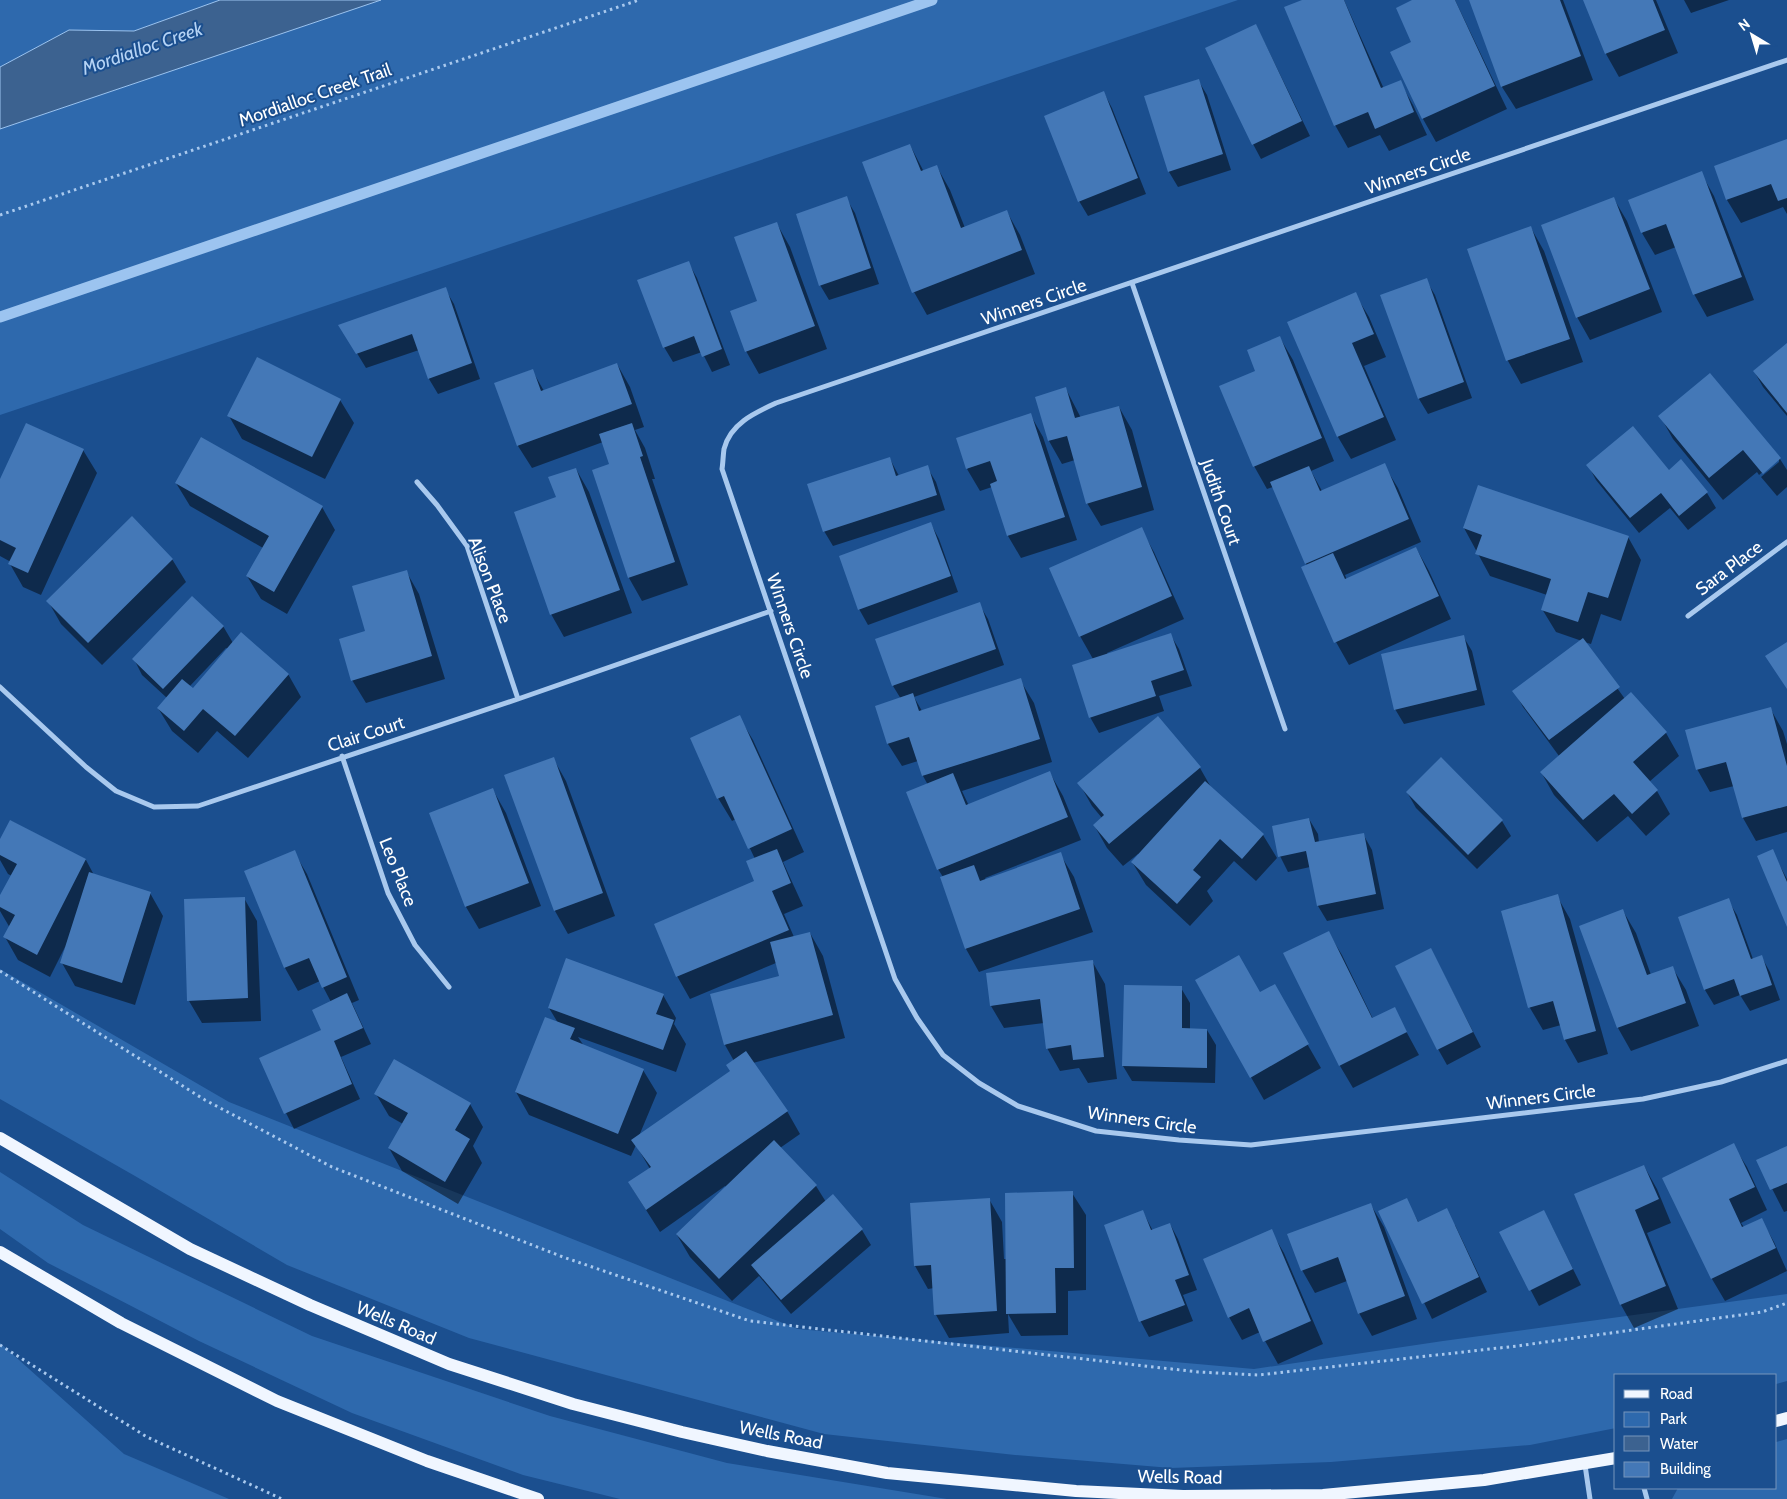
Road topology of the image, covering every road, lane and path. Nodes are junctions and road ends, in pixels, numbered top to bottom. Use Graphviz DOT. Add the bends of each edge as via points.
graph roads {
  1 [pos="639,0"];
  2 [pos="1787,60"];
  3 [pos="0,215"];
  4 [pos="1132,283"];
  5 [pos="417,482"];
  6 [pos="1787,542"];
  7 [pos="771,611"];
  8 [pos="1688,616"];
  9 [pos="0,687"];
  10 [pos="518,699"];
  11 [pos="1285,729"];
  12 [pos="342,756"];
  13 [pos="0,971"];
  14 [pos="449,988"];
  15 [pos="1787,1061"];
  16 [pos="0,1138"];
  17 [pos="0,1252"];
  18 [pos="1787,1303"];
  19 [pos="0,1345"];
  20 [pos="1614,1458"];
  21 [pos="1584,1463"];
  22 [pos="282,1499"];
  23 [pos="538,1499"];
  24 [pos="1590,1499"];
  1 -- 3 [label="path, Mordialloc Creek Trail"];
  2 -- 4 [label="street, Winners Circle"];
  4 -- 7 [label="street, Winners Circle" via="776,403 752,414 733,429 724,449 722,469"];
  4 -- 11 [label="street, Judith Court"];
  5 -- 10 [label="street, Alison Place" via="467,546"];
  6 -- 8 [label="street, Sara Place"];
  7 -- 10 [label="street, Clair Court"];
  7 -- 15 [label="street, Winners Circle" via="894,979 944,1055 979,1083 1018,1106 1096,1131 1251,1145 1643,1099 1721,1082"];
  9 -- 12 [label="street, Clair Court" via="116,791 154,807 198,806"];
  10 -- 12 [label="street, Clair Court"];
  12 -- 14 [label="street, Leo Place" via="388,893 416,945"];
  13 -- 18 [label="path" via="205,1100 332,1168 563,1257 750,1321 1188,1371 1258,1375 1517,1346 1762,1312"];
  16 -- 21 [label="main road, Wells Road" via="190,1249 449,1364 573,1404 767,1451 887,1473 1183,1496 1323,1495 1484,1480"];
  17 -- 23 [label="main road" via="121,1323 277,1401 427,1461"];
  19 -- 22 [label="path" via="147,1437"];
  20 -- 21 [label="main road, Wells Road"];
  21 -- 24 [label="street"];
}
